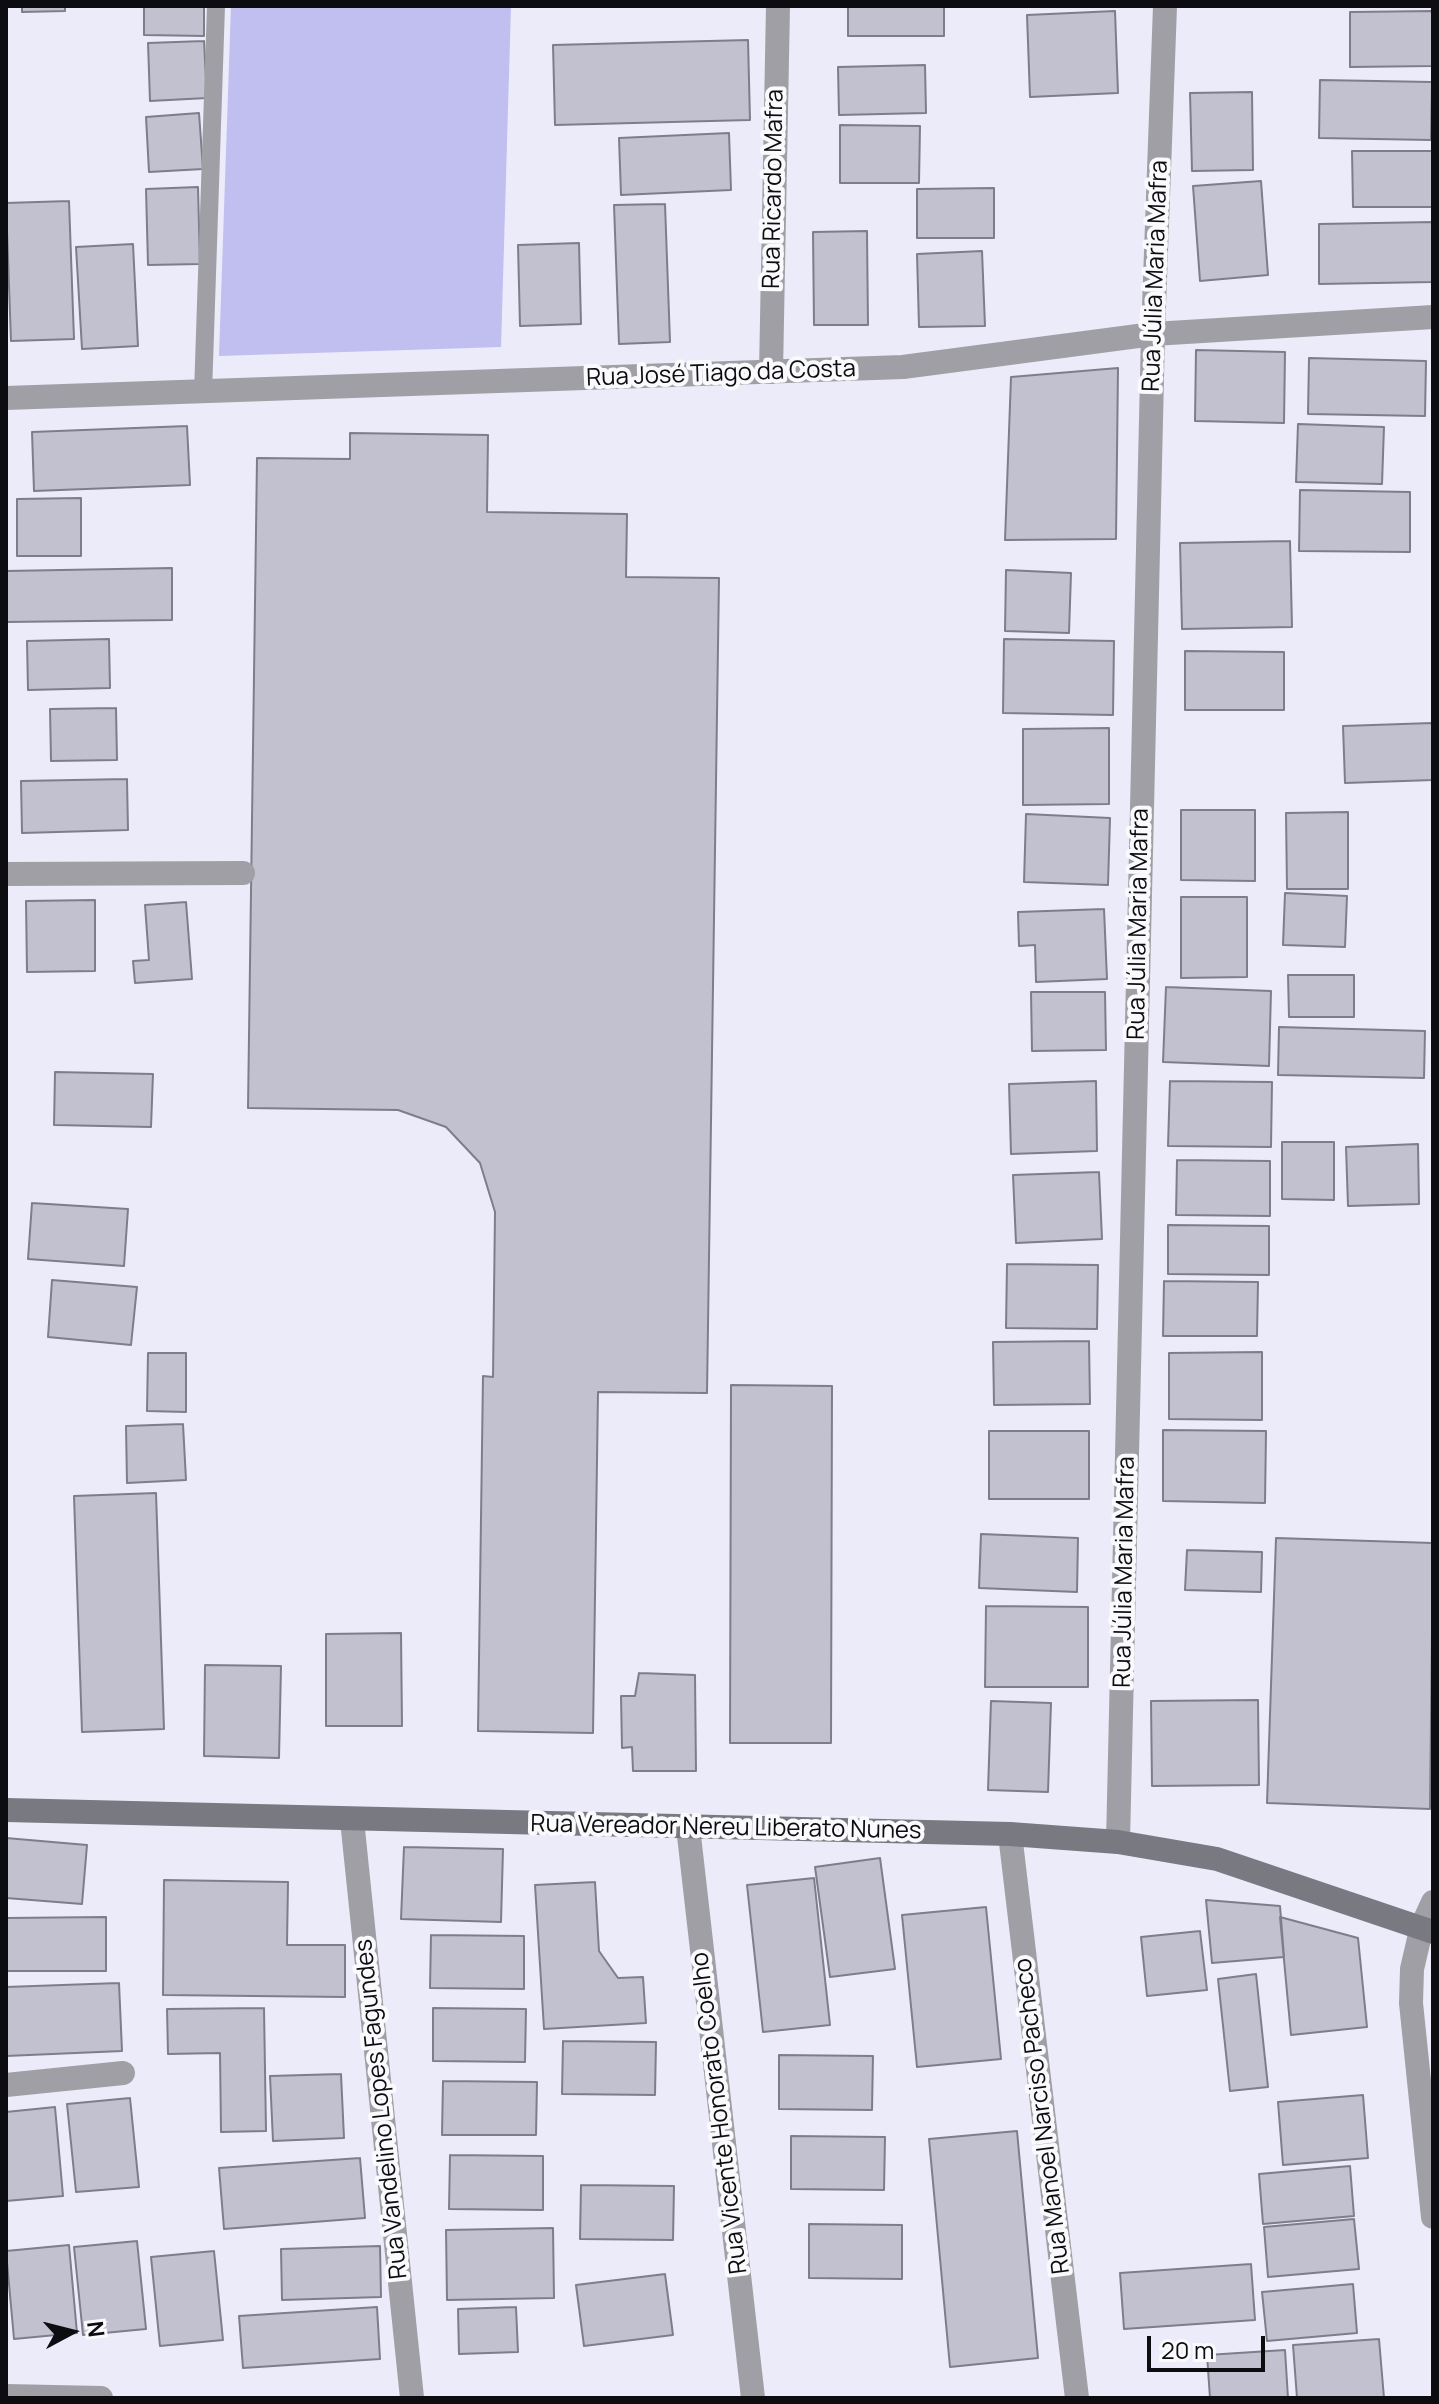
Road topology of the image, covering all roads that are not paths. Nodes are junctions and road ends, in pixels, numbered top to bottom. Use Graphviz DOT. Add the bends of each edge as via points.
graph roads {
  1 [pos="216,6"];
  2 [pos="778,6"];
  3 [pos="1165,6"];
  4 [pos="1433,317"];
  5 [pos="1153,334"];
  6 [pos="771,372"];
  7 [pos="203,393"];
  8 [pos="6,398"];
  9 [pos="243,873"];
  10 [pos="6,874"];
  11 [pos="6,1810"];
  12 [pos="352,1820"];
  13 [pos="688,1827"];
  14 [pos="1010,1834"];
  15 [pos="1118,1842"];
  16 [pos="1433,1902"];
  17 [pos="1427,1929"];
  18 [pos="123,2073"];
  19 [pos="6,2085"];
  20 [pos="1433,2217"];
  21 [pos="6,2396"];
  22 [pos="101,2398"];
  23 [pos="412,2398"];
  24 [pos="753,2398"];
  25 [pos="1077,2398"];
  1 -- 7 [label="lane"];
  2 -- 6 [label="street, Rua Ricardo Mafra"];
  3 -- 5 [label="street, Rua Júlia Maria Mafra"];
  4 -- 5 [label="street, Rua José Tiago da Costa"];
  5 -- 6 [label="street, Rua José Tiago da Costa" via="903,367"];
  5 -- 15 [label="street, Rua Júlia Maria Mafra"];
  6 -- 7 [label="street, Rua José Tiago da Costa"];
  7 -- 8 [label="street, Rua José Tiago da Costa"];
  9 -- 10 [label="street"];
  11 -- 12 [label="main road, Rua Vereador Nereu Liberato Nunes"];
  12 -- 13 [label="main road, Rua Vereador Nereu Liberato Nunes"];
  12 -- 23 [label="street, Rua Vandelino Lopes Fagundes"];
  13 -- 14 [label="main road, Rua Vereador Nereu Liberato Nunes"];
  13 -- 24 [label="street, Rua Vicente Honorato Coelho"];
  14 -- 15 [label="main road, Rua Vereador Nereu Liberato Nunes"];
  14 -- 25 [label="street, Rua Manoel Narciso Pacheco"];
  15 -- 17 [label="main road, Rua Vereador Nereu Liberato Nunes" via="1217,1859"];
  16 -- 17 [label="street"];
  17 -- 20 [label="street" via="1412,1969 1411,2003"];
  18 -- 19 [label="street"];
  21 -- 22 [label="street"];
}
